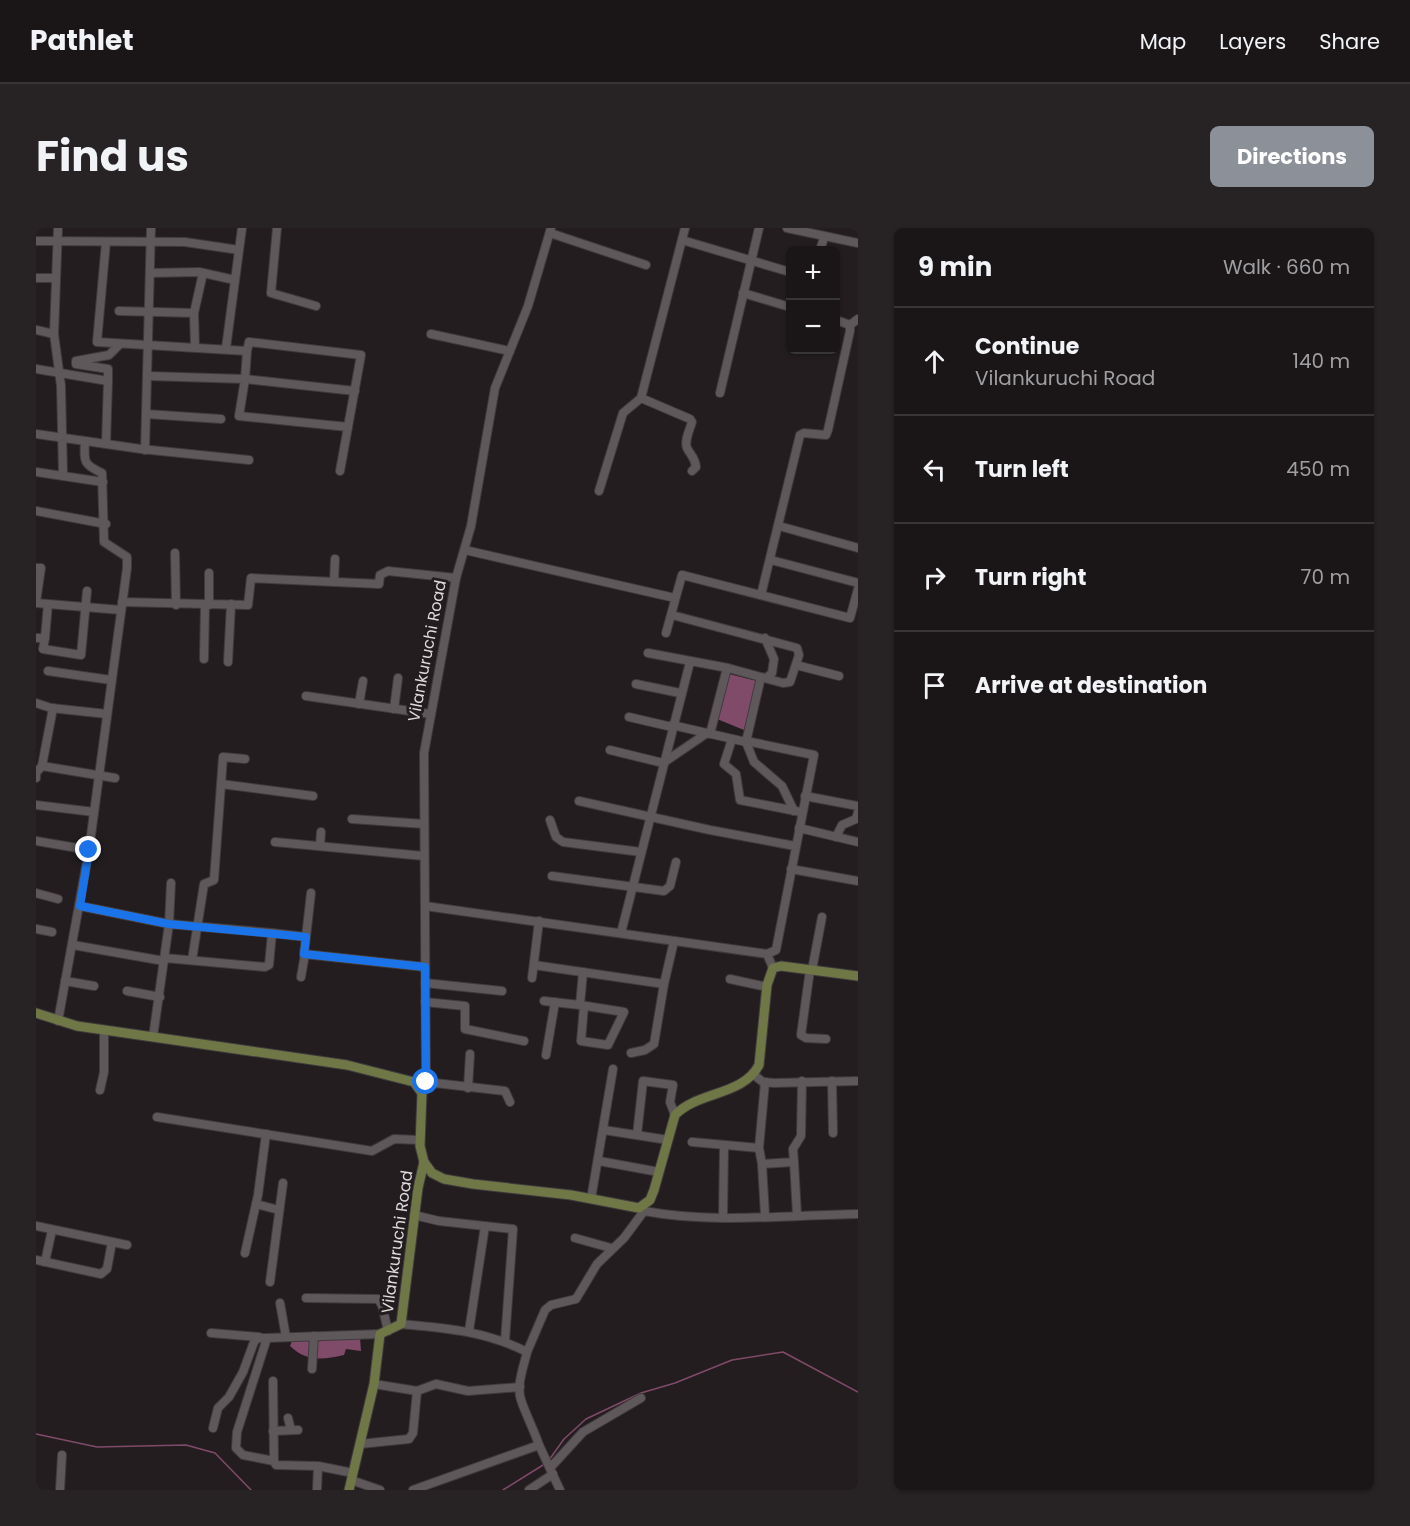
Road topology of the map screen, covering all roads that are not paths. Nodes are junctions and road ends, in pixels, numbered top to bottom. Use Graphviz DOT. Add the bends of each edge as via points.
graph roads {
  1 [pos="58,228"];
  2 [pos="151,228"];
  3 [pos="242,228"];
  4 [pos="277,228"];
  5 [pos="685,228"];
  6 [pos="759,228"];
  7 [pos="786,228"];
  8 [pos="551,231"];
  9 [pos="824,238"];
  10 [pos="58,239"];
  11 [pos="682,240"];
  12 [pos="36,241"];
  13 [pos="106,242"];
  14 [pos="151,242"];
  15 [pos="858,243"];
  16 [pos="821,246"];
  17 [pos="239,250"];
  18 [pos="751,260"];
  19 [pos="646,265"];
  20 [pos="786,271"];
  21 [pos="150,273"];
  22 [pos="202,273"];
  23 [pos="36,278"];
  24 [pos="56,278"];
  25 [pos="235,280"];
  26 [pos="743,293"];
  27 [pos="316,306"];
  28 [pos="786,306"];
  29 [pos="119,311"];
  30 [pos="150,313"];
  31 [pos="194,313"];
  32 [pos="858,319"];
  33 [pos="840,321"];
  34 [pos="850,325"];
  35 [pos="36,330"];
  36 [pos="54,334"];
  37 [pos="431,334"];
  38 [pos="120,344"];
  39 [pos="149,346"];
  40 [pos="195,348"];
  41 [pos="226,348"];
  42 [pos="247,351"];
  43 [pos="510,351"];
  44 [pos="36,369"];
  45 [pos="59,373"];
  46 [pos="148,376"];
  47 [pos="245,379"];
  48 [pos="108,382"];
  49 [pos="355,391"];
  50 [pos="720,393"];
  51 [pos="641,398"];
  52 [pos="146,414"];
  53 [pos="221,419"];
  54 [pos="348,427"];
  55 [pos="36,434"];
  56 [pos="63,438"];
  57 [pos="85,441"];
  58 [pos="106,444"];
  59 [pos="145,450"];
  60 [pos="249,460"];
  61 [pos="340,471"];
  62 [pos="692,471"];
  63 [pos="36,472"];
  64 [pos="63,474"];
  65 [pos="103,482"];
  66 [pos="599,491"];
  67 [pos="36,511"];
  68 [pos="106,525"];
  69 [pos="779,526"];
  70 [pos="858,548"];
  71 [pos="465,550"];
  72 [pos="175,553"];
  73 [pos="335,559"];
  74 [pos="771,560"];
  75 [pos="36,568"];
  76 [pos="209,573"];
  77 [pos="456,578"];
  78 [pos="334,582"];
  79 [pos="858,583"];
  80 [pos="858,590"];
  81 [pos="87,591"];
  82 [pos="761,595"];
  83 [pos="675,598"];
  84 [pos="36,602"];
  85 [pos="48,604"];
  86 [pos="231,604"];
  87 [pos="176,605"];
  88 [pos="207,605"];
  89 [pos="121,606"];
  90 [pos="85,607"];
  91 [pos="672,615"];
  92 [pos="666,633"];
  93 [pos="40,638"];
  94 [pos="765,638"];
  95 [pos="648,653"];
  96 [pos="204,659"];
  97 [pos="228,662"];
  98 [pos="690,662"];
  99 [pos="796,665"];
  100 [pos="727,668"];
  101 [pos="48,671"];
  102 [pos="839,676"];
  103 [pos="763,677"];
  104 [pos="398,678"];
  105 [pos="111,680"];
  106 [pos="363,681"];
  107 [pos="636,684"];
  108 [pos="680,693"];
  109 [pos="306,696"];
  110 [pos="36,704"];
  111 [pos="359,704"];
  112 [pos="53,708"];
  113 [pos="394,709"];
  114 [pos="107,714"];
  115 [pos="431,714"];
  116 [pos="629,717"];
  117 [pos="672,726"];
  118 [pos="709,734"];
  119 [pos="732,739"];
  120 [pos="746,742"];
  121 [pos="610,750"];
  122 [pos="245,759"];
  123 [pos="663,763"];
  124 [pos="42,766"];
  125 [pos="98,776"];
  126 [pos="36,778"];
  127 [pos="115,778"];
  128 [pos="221,784"];
  129 [pos="313,796"];
  130 [pos="805,796"];
  131 [pos="579,801"];
  132 [pos="36,805"];
  133 [pos="858,806"];
  134 [pos="798,811"];
  135 [pos="94,812"];
  136 [pos="858,812"];
  137 [pos="650,816"];
  138 [pos="352,819"];
  139 [pos="550,820"];
  140 [pos="424,824"];
  141 [pos="799,828"];
  142 [pos="321,832"];
  143 [pos="836,837"];
  144 [pos="36,841"];
  145 [pos="275,842"];
  146 [pos="858,842"];
  147 [pos="320,846"];
  148 [pos="795,846"];
  149 [pos="89,850"];
  150 [pos="641,852"];
  151 [pos="424,856"];
  152 [pos="676,862"];
  153 [pos="791,869"];
  154 [pos="552,876"];
  155 [pos="858,881"];
  156 [pos="171,883"];
  157 [pos="633,886"];
  158 [pos="36,893"];
  159 [pos="311,893"];
  160 [pos="58,899"];
  161 [pos="80,906"];
  162 [pos="424,906"];
  163 [pos="822,917"];
  164 [pos="539,921"];
  165 [pos="169,924"];
  166 [pos="197,927"];
  167 [pos="36,929"];
  168 [pos="52,932"];
  169 [pos="272,933"];
  170 [pos="621,933"];
  171 [pos="306,937"];
  172 [pos="674,941"];
  173 [pos="73,945"];
  174 [pos="304,954"];
  175 [pos="767,954"];
  176 [pos="165,959"];
  177 [pos="192,960"];
  178 [pos="534,965"];
  179 [pos="425,967"];
  180 [pos="773,968"];
  181 [pos="811,970"];
  182 [pos="583,972"];
  183 [pos="858,976"];
  184 [pos="301,977"];
  185 [pos="532,978"];
  186 [pos="730,979"];
  187 [pos="65,981"];
  188 [pos="425,983"];
  189 [pos="664,984"];
  190 [pos="94,986"];
  191 [pos="767,987"];
  192 [pos="127,991"];
  193 [pos="502,991"];
  194 [pos="160,997"];
  195 [pos="544,1001"];
  196 [pos="425,1002"];
  197 [pos="555,1002"];
  198 [pos="582,1005"];
  199 [pos="36,1013"];
  200 [pos="58,1021"];
  201 [pos="104,1029"];
  202 [pos="153,1037"];
  203 [pos="826,1039"];
  204 [pos="524,1041"];
  205 [pos="631,1053"];
  206 [pos="470,1054"];
  207 [pos="546,1055"];
  208 [pos="613,1069"];
  209 [pos="754,1075"];
  210 [pos="801,1081"];
  211 [pos="832,1081"];
  212 [pos="858,1081"];
  213 [pos="426,1082"];
  214 [pos="765,1082"];
  215 [pos="468,1088"];
  216 [pos="100,1090"];
  217 [pos="422,1093"];
  218 [pos="510,1102"];
  219 [pos="675,1115"];
  220 [pos="157,1117"];
  221 [pos="604,1130"];
  222 [pos="833,1133"];
  223 [pos="266,1134"];
  224 [pos="637,1135"];
  225 [pos="420,1140"];
  226 [pos="668,1140"];
  227 [pos="692,1142"];
  228 [pos="724,1147"];
  229 [pos="759,1148"];
  230 [pos="599,1161"];
  231 [pos="424,1162"];
  232 [pos="794,1162"];
  233 [pos="762,1164"];
  234 [pos="659,1172"];
  235 [pos="283,1183"];
  236 [pos="591,1199"];
  237 [pos="256,1204"];
  238 [pos="644,1209"];
  239 [pos="279,1210"];
  240 [pos="858,1214"];
  241 [pos="414,1215"];
  242 [pos="765,1215"];
  243 [pos="797,1215"];
  244 [pos="723,1217"];
  245 [pos="36,1226"];
  246 [pos="485,1226"];
  247 [pos="52,1230"];
  248 [pos="575,1238"];
  249 [pos="112,1242"];
  250 [pos="127,1245"];
  251 [pos="611,1248"];
  252 [pos="245,1253"];
  253 [pos="36,1260"];
  254 [pos="45,1262"];
  255 [pos="270,1282"];
  256 [pos="306,1298"];
  257 [pos="280,1303"];
  258 [pos="401,1324"];
  259 [pos="469,1331"];
  260 [pos="384,1332"];
  261 [pos="211,1333"];
  262 [pos="314,1336"];
  263 [pos="286,1337"];
  264 [pos="267,1338"];
  265 [pos="505,1341"];
  266 [pos="527,1352"];
  267 [pos="312,1369"];
  268 [pos="273,1381"];
  269 [pos="374,1384"];
  270 [pos="520,1388"];
  271 [pos="417,1391"];
  272 [pos="641,1398"];
  273 [pos="288,1418"];
  274 [pos="213,1428"];
  275 [pos="273,1431"];
  276 [pos="360,1444"];
  277 [pos="539,1445"];
  278 [pos="62,1455"];
  279 [pos="273,1461"];
  280 [pos="318,1466"];
  281 [pos="550,1470"];
  282 [pos="351,1481"];
  283 [pos="60,1490"];
  284 [pos="317,1490"];
  285 [pos="380,1490"];
  286 [pos="413,1490"];
  287 [pos="529,1490"];
  288 [pos="560,1490"];
  1 -- 10 [label="street"];
  2 -- 14 [label="street"];
  3 -- 17 [label="street"];
  4 -- 27 [label="street" via="270,293"];
  5 -- 11 [label="street"];
  6 -- 18 [label="street"];
  7 -- 9 [label="street"];
  8 -- 19 [label="street"];
  8 -- 43 [label="street, Vilankuruchi Road"];
  9 -- 15 [label="street"];
  9 -- 16 [label="street"];
  10 -- 12 [label="street"];
  10 -- 13 [label="street"];
  10 -- 24 [label="street"];
  11 -- 18 [label="street"];
  11 -- 51 [label="street"];
  13 -- 14 [label="street"];
  13 -- 38 [label="street" via="97,342"];
  14 -- 17 [label="street" via="185,242"];
  14 -- 21 [label="street"];
  17 -- 25 [label="street"];
  18 -- 20 [label="street"];
  18 -- 26 [label="street"];
  21 -- 22 [label="street"];
  21 -- 30 [label="street"];
  22 -- 25 [label="street"];
  22 -- 31 [label="street"];
  23 -- 24 [label="street"];
  24 -- 36 [label="street"];
  25 -- 41 [label="street"];
  26 -- 28 [label="street"];
  26 -- 50 [label="street"];
  29 -- 30 [label="street"];
  30 -- 31 [label="street"];
  30 -- 39 [label="street"];
  31 -- 40 [label="street"];
  32 -- 34 [label="street"];
  33 -- 34 [label="street"];
  34 -- 69 [label="street" via="826,435 800,435"];
  35 -- 36 [label="street"];
  36 -- 45 [label="street"];
  37 -- 43 [label="street"];
  38 -- 39 [label="street"];
  38 -- 48 [label="street" via="109,355 76,361 108,369"];
  39 -- 40 [label="street"];
  39 -- 46 [label="street"];
  40 -- 41 [label="street"];
  41 -- 42 [label="street"];
  42 -- 47 [label="street"];
  42 -- 49 [label="street" via="249,342 361,355"];
  43 -- 71 [label="street, Vilankuruchi Road" via="495,388"];
  44 -- 45 [label="street"];
  45 -- 48 [label="street"];
  45 -- 56 [label="street"];
  46 -- 47 [label="street"];
  46 -- 52 [label="street"];
  47 -- 49 [label="street"];
  47 -- 54 [label="street" via="239,416"];
  48 -- 58 [label="street"];
  49 -- 54 [label="street"];
  51 -- 62 [label="street" via="690,419 687,448 696,467"];
  51 -- 66 [label="street" via="623,413"];
  52 -- 53 [label="street"];
  52 -- 59 [label="street"];
  54 -- 61 [label="street"];
  55 -- 56 [label="street"];
  56 -- 57 [label="street"];
  56 -- 64 [label="street"];
  57 -- 58 [label="street"];
  57 -- 65 [label="street" via="84,459 88,467 102,473"];
  58 -- 59 [label="street"];
  59 -- 60 [label="street"];
  63 -- 64 [label="street"];
  64 -- 65 [label="street"];
  65 -- 68 [label="street"];
  67 -- 68 [label="street"];
  68 -- 89 [label="street" via="104,542 127,557"];
  69 -- 70 [label="street"];
  69 -- 74 [label="street"];
  71 -- 77 [label="street, Vilankuruchi Road"];
  71 -- 83 [label="street"];
  72 -- 87 [label="street"];
  73 -- 78 [label="street"];
  74 -- 79 [label="street"];
  74 -- 82 [label="street"];
  75 -- 84 [label="street" via="40,568"];
  76 -- 88 [label="street"];
  77 -- 78 [label="street" via="388,571 380,575 379,584"];
  77 -- 115 [label="street, Vilankuruchi Road"];
  78 -- 86 [label="street" via="251,578 248,605"];
  80 -- 82 [label="street" via="850,618"];
  81 -- 90 [label="street"];
  82 -- 83 [label="street" via="684,575"];
  83 -- 91 [label="street"];
  84 -- 85 [label="street"];
  85 -- 90 [label="street"];
  85 -- 93 [label="street"];
  86 -- 88 [label="street"];
  86 -- 97 [label="street"];
  87 -- 88 [label="street"];
  87 -- 89 [label="street"];
  88 -- 96 [label="street"];
  89 -- 90 [label="street"];
  89 -- 105 [label="street"];
  90 -- 93 [label="street" via="81,655 43,649"];
  91 -- 92 [label="street"];
  91 -- 94 [label="street"];
  94 -- 99 [label="street" via="797,648"];
  94 -- 103 [label="street" via="774,659 772,674"];
  95 -- 98 [label="street"];
  98 -- 100 [label="street"];
  98 -- 108 [label="street"];
  99 -- 102 [label="street"];
  99 -- 103 [label="street" via="787,683"];
  100 -- 103 [label="street"];
  100 -- 118 [label="street"];
  101 -- 105 [label="street"];
  103 -- 120 [label="street"];
  104 -- 113 [label="street"];
  105 -- 114 [label="street"];
  106 -- 111 [label="street"];
  107 -- 108 [label="street"];
  108 -- 117 [label="street"];
  109 -- 111 [label="street"];
  110 -- 112 [label="street"];
  111 -- 113 [label="street"];
  112 -- 114 [label="street"];
  112 -- 124 [label="street"];
  113 -- 115 [label="street"];
  114 -- 125 [label="street"];
  115 -- 140 [label="street, Vilankuruchi Road" via="424,753"];
  116 -- 117 [label="street"];
  117 -- 118 [label="street"];
  117 -- 123 [label="street"];
  118 -- 119 [label="street"];
  118 -- 123 [label="street"];
  119 -- 120 [label="street"];
  119 -- 134 [label="street" via="724,764 736,774 740,800"];
  120 -- 130 [label="street" via="814,755"];
  120 -- 134 [label="street" via="753,762 782,786"];
  121 -- 123 [label="street"];
  122 -- 128 [label="street" via="223,757"];
  123 -- 137 [label="street"];
  124 -- 125 [label="street"];
  124 -- 126 [label="street"];
  125 -- 127 [label="street"];
  125 -- 135 [label="street"];
  128 -- 129 [label="street"];
  128 -- 166 [label="street" via="214,880 204,884"];
  130 -- 133 [label="street"];
  130 -- 134 [label="street"];
  131 -- 137 [label="street"];
  132 -- 135 [label="street"];
  134 -- 141 [label="street"];
  135 -- 149 [label="street"];
  136 -- 143 [label="street" via="856,819 842,825"];
  137 -- 148 [label="street"];
  137 -- 150 [label="street"];
  138 -- 140 [label="street"];
  139 -- 150 [label="street" via="556,837 563,842"];
  140 -- 151 [label="street, Vilankuruchi Road"];
  141 -- 143 [label="street"];
  141 -- 148 [label="street"];
  142 -- 147 [label="street"];
  143 -- 146 [label="street"];
  144 -- 149 [label="street"];
  145 -- 147 [label="street"];
  147 -- 151 [label="street"];
  148 -- 153 [label="street"];
  149 -- 161 [label="street"];
  150 -- 157 [label="street"];
  151 -- 162 [label="street, Vilankuruchi Road"];
  152 -- 157 [label="street" via="666,891"];
  153 -- 155 [label="street"];
  153 -- 175 [label="street" via="776,950"];
  154 -- 157 [label="street"];
  156 -- 165 [label="street"];
  157 -- 170 [label="street"];
  158 -- 160 [label="street"];
  159 -- 171 [label="street"];
  161 -- 165 [label="street"];
  161 -- 173 [label="street"];
  162 -- 164 [label="street"];
  162 -- 179 [label="street, Vilankuruchi Road"];
  163 -- 181 [label="street"];
  164 -- 170 [label="street"];
  164 -- 178 [label="street"];
  165 -- 166 [label="street"];
  165 -- 176 [label="street"];
  166 -- 169 [label="street"];
  166 -- 177 [label="street"];
  167 -- 168 [label="street"];
  169 -- 171 [label="street"];
  169 -- 177 [label="street" via="269,966"];
  170 -- 172 [label="street"];
  171 -- 174 [label="street"];
  172 -- 175 [label="street"];
  172 -- 189 [label="street"];
  173 -- 176 [label="street"];
  173 -- 187 [label="street"];
  174 -- 179 [label="street"];
  174 -- 184 [label="street"];
  175 -- 180 [label="street"];
  176 -- 177 [label="street"];
  176 -- 194 [label="street"];
  178 -- 182 [label="street"];
  178 -- 185 [label="street"];
  179 -- 188 [label="street, Vilankuruchi Road"];
  180 -- 181 [label="main road"];
  180 -- 191 [label="main road"];
  181 -- 183 [label="main road"];
  181 -- 203 [label="street" via="801,1035"];
  182 -- 189 [label="street"];
  182 -- 198 [label="street"];
  186 -- 191 [label="street"];
  187 -- 190 [label="street"];
  187 -- 200 [label="street"];
  188 -- 193 [label="street"];
  188 -- 196 [label="street, Vilankuruchi Road"];
  189 -- 205 [label="street" via="654,1044"];
  191 -- 209 [label="main road" via="762,1050"];
  192 -- 194 [label="street"];
  194 -- 202 [label="street"];
  195 -- 197 [label="street"];
  196 -- 204 [label="street" via="465,1006 465,1029"];
  196 -- 213 [label="street, Vilankuruchi Road"];
  197 -- 198 [label="street"];
  197 -- 207 [label="street"];
  198 -- 198 [label="street" via="624,1012 608,1045 581,1041"];
  199 -- 200 [label="main road"];
  200 -- 201 [label="main road"];
  201 -- 202 [label="main road"];
  201 -- 216 [label="street"];
  202 -- 217 [label="main road" via="346,1065 414,1082"];
  206 -- 215 [label="street"];
  208 -- 221 [label="street"];
  209 -- 214 [label="street"];
  209 -- 219 [label="main road" via="683,1107"];
  210 -- 211 [label="street"];
  210 -- 214 [label="street"];
  210 -- 232 [label="street" via="801,1136 793,1149"];
  211 -- 212 [label="street"];
  211 -- 222 [label="street"];
  213 -- 215 [label="street"];
  213 -- 217 [label="street, Vilankuruchi Road"];
  214 -- 229 [label="street"];
  215 -- 218 [label="street" via="505,1091"];
  217 -- 225 [label="main road"];
  219 -- 224 [label="street" via="670,1102 673,1085 643,1081"];
  219 -- 226 [label="main road"];
  220 -- 223 [label="street"];
  221 -- 224 [label="street"];
  221 -- 230 [label="street"];
  223 -- 225 [label="street" via="372,1151 394,1139"];
  223 -- 237 [label="street"];
  224 -- 226 [label="street"];
  225 -- 231 [label="main road"];
  226 -- 234 [label="main road"];
  227 -- 228 [label="street"];
  228 -- 229 [label="street"];
  228 -- 244 [label="street"];
  229 -- 233 [label="street"];
  230 -- 234 [label="street"];
  230 -- 236 [label="street"];
  231 -- 236 [label="main road" via="432,1173 444,1179"];
  231 -- 241 [label="main road, Vilankuruchi Road"];
  232 -- 233 [label="street"];
  232 -- 243 [label="street"];
  233 -- 242 [label="street"];
  234 -- 238 [label="main road"];
  235 -- 239 [label="street"];
  236 -- 238 [label="main road"];
  237 -- 239 [label="street"];
  237 -- 252 [label="street"];
  238 -- 244 [label="street" via="673,1216"];
  238 -- 251 [label="street" via="624,1238"];
  239 -- 255 [label="street"];
  240 -- 243 [label="street"];
  241 -- 246 [label="street"];
  241 -- 258 [label="main road, Vilankuruchi Road"];
  242 -- 243 [label="street"];
  242 -- 244 [label="street"];
  245 -- 247 [label="street"];
  246 -- 259 [label="street"];
  246 -- 265 [label="street" via="513,1229"];
  247 -- 249 [label="street"];
  247 -- 254 [label="street"];
  248 -- 251 [label="street"];
  249 -- 250 [label="street"];
  249 -- 254 [label="street" via="107,1269 101,1274"];
  251 -- 266 [label="street" via="576,1299 544,1310"];
  253 -- 254 [label="street"];
  256 -- 260 [label="street" via="378,1299"];
  257 -- 263 [label="street"];
  258 -- 259 [label="street"];
  258 -- 260 [label="main road, Vilankuruchi Road"];
  259 -- 265 [label="street"];
  260 -- 262 [label="street"];
  260 -- 269 [label="main road, Vilankuruchi Road"];
  261 -- 264 [label="street"];
  262 -- 263 [label="street"];
  262 -- 267 [label="street"];
  263 -- 264 [label="street"];
  264 -- 274 [label="street" via="254,1342 243,1372 218,1408"];
  264 -- 279 [label="street" via="237,1432 236,1448 243,1455"];
  265 -- 266 [label="street"];
  266 -- 270 [label="street"];
  268 -- 275 [label="street"];
  269 -- 271 [label="street"];
  269 -- 276 [label="main road, Vilankuruchi Road"];
  270 -- 271 [label="street" via="468,1390 436,1384"];
  270 -- 277 [label="street"];
  271 -- 276 [label="street" via="409,1439"];
  272 -- 281 [label="street" via="583,1432"];
  273 -- 275 [label="street" via="295,1430"];
  275 -- 279 [label="street"];
  276 -- 282 [label="main road, Vilankuruchi Road"];
  277 -- 281 [label="street"];
  277 -- 286 [label="street"];
  278 -- 283 [label="street"];
  279 -- 280 [label="street" via="279,1466"];
  280 -- 282 [label="street"];
  280 -- 284 [label="street"];
  281 -- 287 [label="street"];
  281 -- 288 [label="street"];
  282 -- 285 [label="street"];
}
